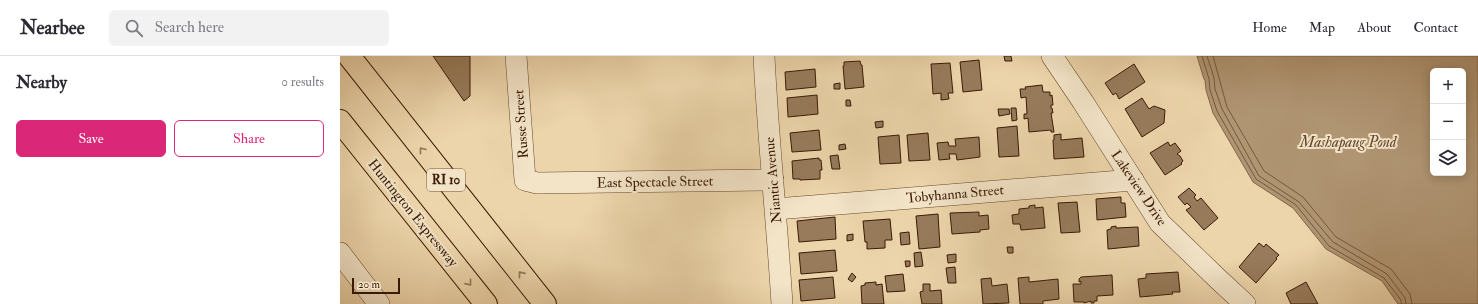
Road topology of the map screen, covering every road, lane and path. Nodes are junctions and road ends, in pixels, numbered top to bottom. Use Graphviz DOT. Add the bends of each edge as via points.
graph roads {
  1 [pos="349,56"];
  2 [pos="516,56"];
  3 [pos="764,56"];
  4 [pos="1052,56"];
  5 [pos="340,122"];
  6 [pos="773,180"];
  7 [pos="1133,180"];
  8 [pos="537,183"];
  9 [pos="776,209"];
  10 [pos="340,253"];
  11 [pos="379,304"];
  12 [pos="486,304"];
  13 [pos="545,304"];
  14 [pos="782,304"];
  15 [pos="1246,304"];
  13 -- 1 [label="highway, RI 10, one-way"];
  2 -- 8 [label="street, Russe Street" via="525,180"];
  3 -- 6 [label="street, Niantic Avenue"];
  4 -- 7 [label="street, Lakeview Drive"];
  5 -- 12 [label="highway, Huntington Expressway, one-way"];
  6 -- 8 [label="street, East Spectacle Street"];
  6 -- 9 [label="street, Niantic Avenue"];
  7 -- 9 [label="street, Tobyhanna Street"];
  7 -- 15 [label="street, Lakeview Drive" via="1160,223"];
  9 -- 14 [label="street, Niantic Avenue"];
  10 -- 11 [label="street"];
}
